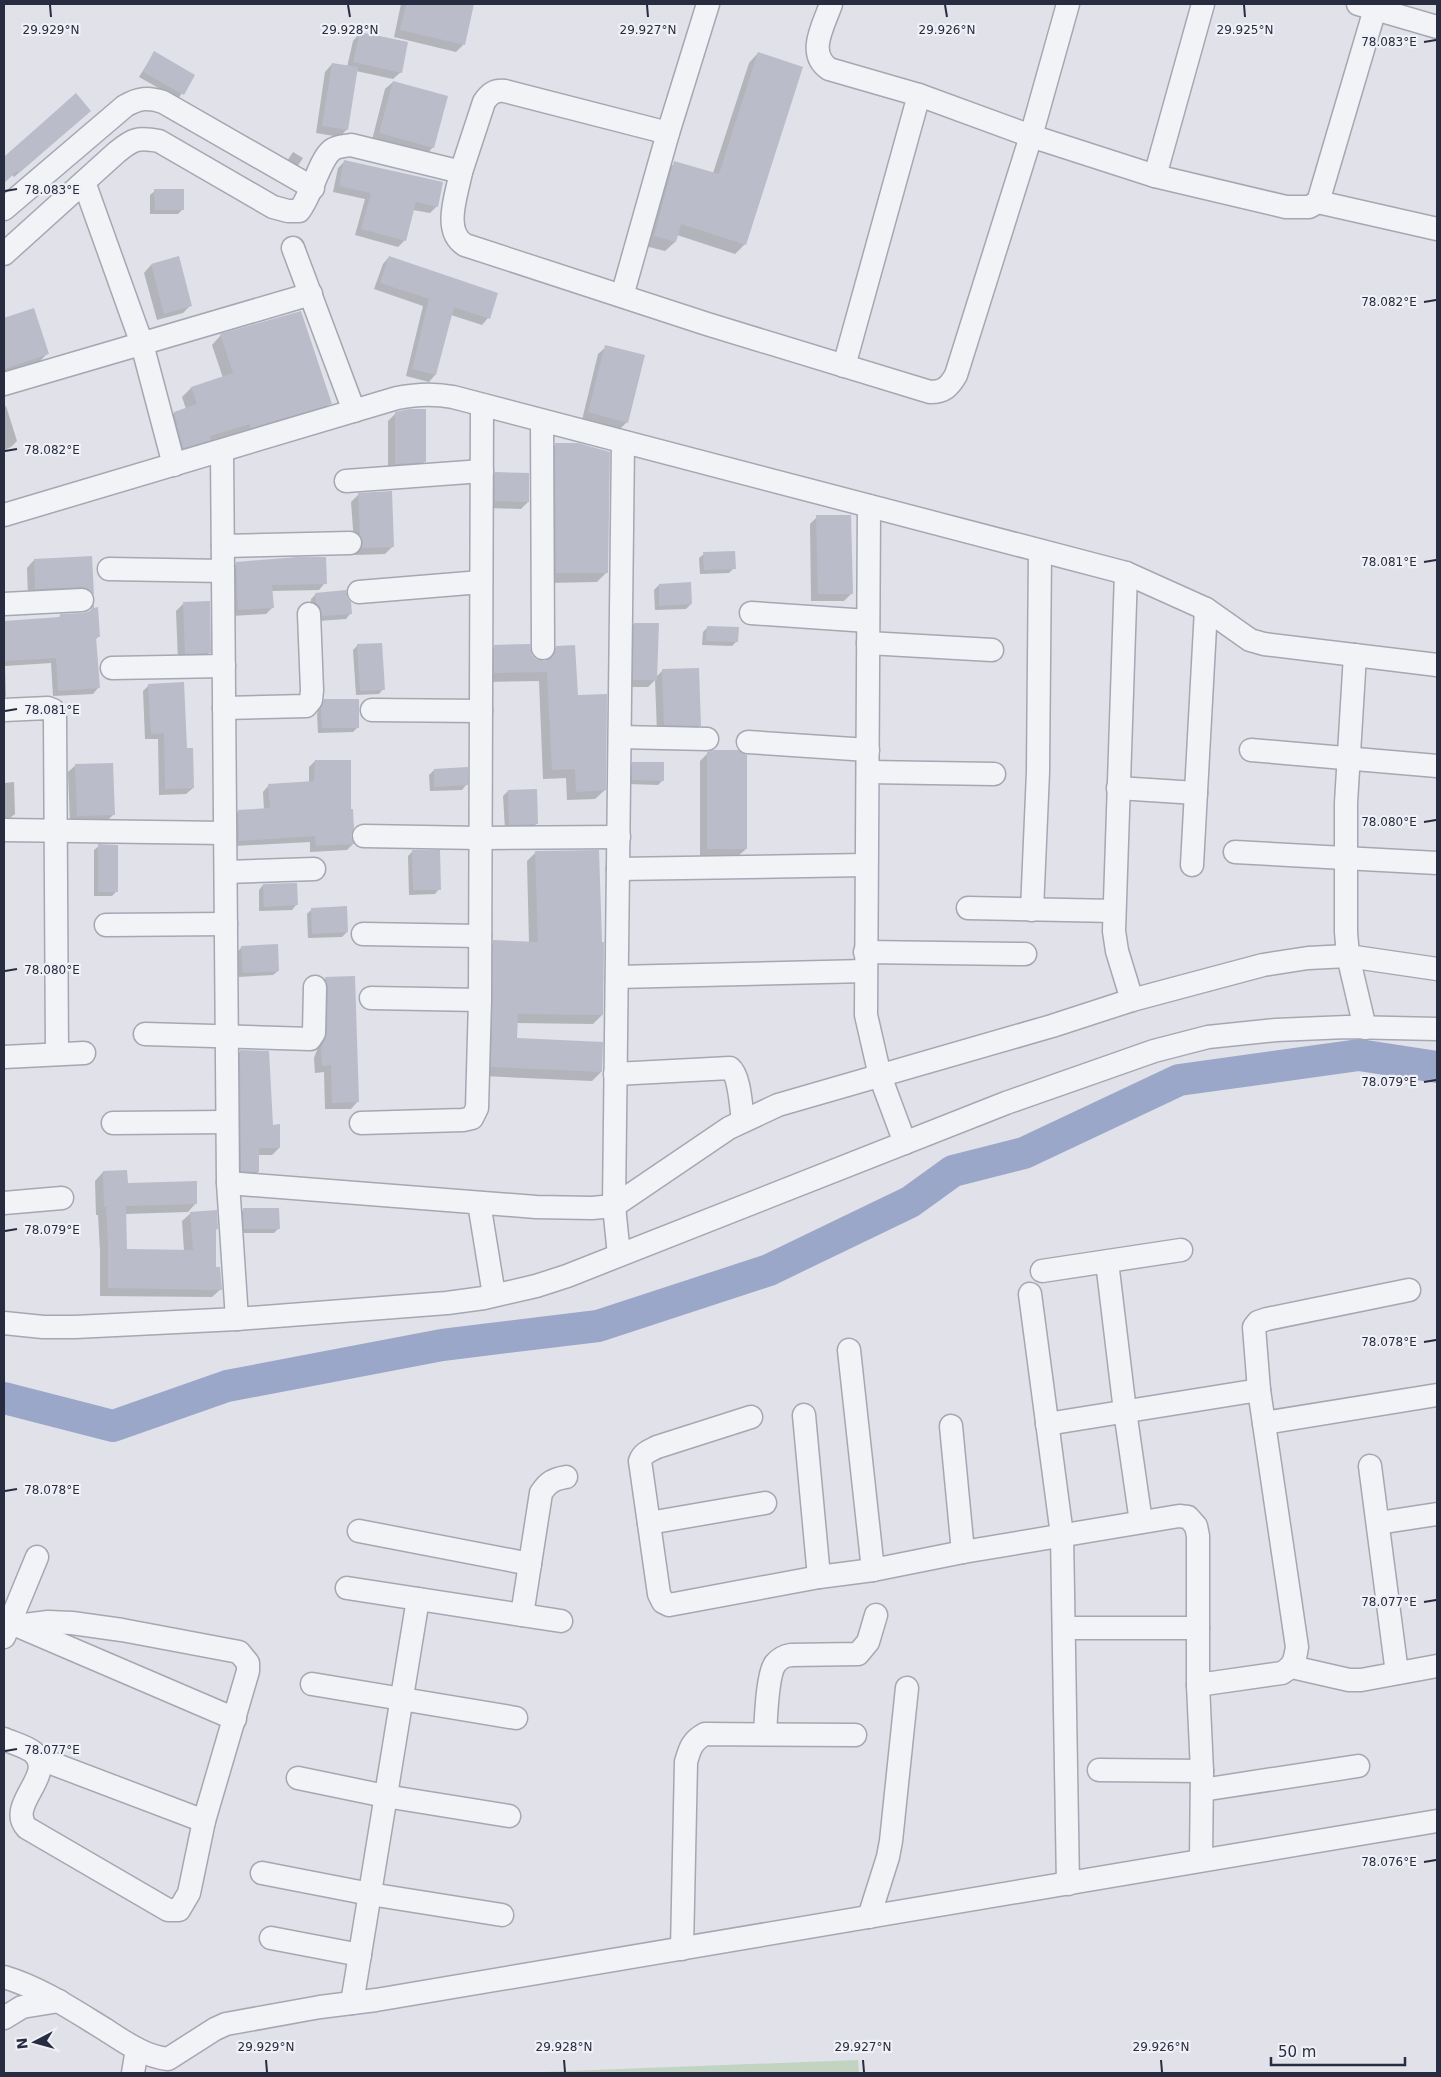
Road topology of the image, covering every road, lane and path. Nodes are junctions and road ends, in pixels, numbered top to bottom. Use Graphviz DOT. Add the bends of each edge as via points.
graph roads {
  1 [pos="708,4"];
  2 [pos="831,4"];
  3 [pos="1068,4"];
  4 [pos="1203,4"];
  5 [pos="1366,6"];
  6 [pos="1437,27"];
  7 [pos="920,95"];
  8 [pos="668,133"];
  9 [pos="1031,136"];
  10 [pos="461,172"];
  11 [pos="1154,176"];
  12 [pos="84,182"];
  13 [pos="312,188"];
  14 [pos="1318,202"];
  15 [pos="4,209"];
  16 [pos="1437,230"];
  17 [pos="293,248"];
  18 [pos="4,254"];
  19 [pos="311,294"];
  20 [pos="622,296"];
  21 [pos="142,344"];
  22 [pos="844,366"];
  23 [pos="4,384"];
  24 [pos="482,405"];
  25 [pos="354,411"];
  26 [pos="542,421"];
  27 [pos="623,442"];
  28 [pos="222,450"];
  29 [pos="174,465"];
  30 [pos="482,471"];
  31 [pos="346,481"];
  32 [pos="869,506"];
  33 [pos="4,513"];
  34 [pos="350,543"];
  35 [pos="223,546"];
  36 [pos="1040,550"];
  37 [pos="109,569"];
  38 [pos="223,571"];
  39 [pos="1126,573"];
  40 [pos="481,582"];
  41 [pos="359,592"];
  42 [pos="82,600"];
  43 [pos="4,604"];
  44 [pos="1206,610"];
  45 [pos="751,613"];
  46 [pos="309,614"];
  47 [pos="868,632"];
  48 [pos="543,648"];
  49 [pos="992,650"];
  50 [pos="1355,655"];
  51 [pos="1437,665"];
  52 [pos="224,666"];
  53 [pos="112,668"];
  54 [pos="224,708"];
  55 [pos="4,710"];
  56 [pos="372,710"];
  57 [pos="481,711"];
  58 [pos="620,737"];
  59 [pos="707,740"];
  60 [pos="748,742"];
  61 [pos="1251,750"];
  62 [pos="1348,758"];
  63 [pos="868,761"];
  64 [pos="1437,766"];
  65 [pos="994,774"];
  66 [pos="1118,788"];
  67 [pos="1196,793"];
  68 [pos="4,830"];
  69 [pos="57,831"];
  70 [pos="225,834"];
  71 [pos="364,836"];
  72 [pos="619,837"];
  73 [pos="480,838"];
  74 [pos="1236,852"];
  75 [pos="1345,858"];
  76 [pos="1437,864"];
  77 [pos="866,865"];
  78 [pos="1192,865"];
  79 [pos="314,869"];
  80 [pos="618,869"];
  81 [pos="226,872"];
  82 [pos="968,908"];
  83 [pos="1032,910"];
  84 [pos="1114,911"];
  85 [pos="226,924"];
  86 [pos="106,925"];
  87 [pos="363,934"];
  88 [pos="480,936"];
  89 [pos="1025,954"];
  90 [pos="1348,956"];
  91 [pos="865,961"];
  92 [pos="1437,968"];
  93 [pos="617,977"];
  94 [pos="315,986"];
  95 [pos="371,998"];
  96 [pos="480,1000"];
  97 [pos="1132,1000"];
  98 [pos="1365,1028"];
  99 [pos="1437,1029"];
  100 [pos="145,1034"];
  101 [pos="227,1035"];
  102 [pos="84,1053"];
  103 [pos="57,1054"];
  104 [pos="4,1056"];
  105 [pos="615,1074"];
  106 [pos="880,1076"];
  107 [pos="743,1121"];
  108 [pos="227,1122"];
  109 [pos="113,1123"];
  110 [pos="361,1123"];
  111 [pos="904,1143"];
  112 [pos="228,1183"];
  113 [pos="62,1198"];
  114 [pos="4,1203"];
  115 [pos="479,1203"];
  116 [pos="614,1206"];
  117 [pos="1181,1250"];
  118 [pos="619,1255"];
  119 [pos="1108,1262"];
  120 [pos="1042,1271"];
  121 [pos="1409,1290"];
  122 [pos="1030,1294"];
  123 [pos="494,1295"];
  124 [pos="237,1319"];
  125 [pos="4,1323"];
  126 [pos="849,1350"];
  127 [pos="1259,1390"];
  128 [pos="1437,1395"];
  129 [pos="1125,1410"];
  130 [pos="804,1415"];
  131 [pos="751,1417"];
  132 [pos="1264,1423"];
  133 [pos="1048,1424"];
  134 [pos="951,1426"];
  135 [pos="1370,1466"];
  136 [pos="566,1476"];
  137 [pos="765,1503"];
  138 [pos="1437,1514"];
  139 [pos="1141,1522"];
  140 [pos="1378,1523"];
  141 [pos="649,1524"];
  142 [pos="359,1530"];
  143 [pos="1062,1535"];
  144 [pos="963,1552"];
  145 [pos="37,1557"];
  146 [pos="530,1564"];
  147 [pos="873,1570"];
  148 [pos="818,1577"];
  149 [pos="347,1588"];
  150 [pos="418,1599"];
  151 [pos="522,1615"];
  152 [pos="876,1615"];
  153 [pos="561,1621"];
  154 [pos="1064,1628"];
  155 [pos="1198,1628"];
  156 [pos="10,1629"];
  157 [pos="1437,1666"];
  158 [pos="1292,1667"];
  159 [pos="1397,1673"];
  160 [pos="312,1684"];
  161 [pos="1198,1686"];
  162 [pos="907,1688"];
  163 [pos="401,1698"];
  164 [pos="516,1718"];
  165 [pos="236,1719"];
  166 [pos="765,1734"];
  167 [pos="855,1735"];
  168 [pos="4,1740"];
  169 [pos="38,1758"];
  170 [pos="1358,1766"];
  171 [pos="1099,1770"];
  172 [pos="298,1778"];
  173 [pos="1202,1780"];
  174 [pos="386,1796"];
  175 [pos="509,1816"];
  176 [pos="204,1821"];
  177 [pos="1437,1821"];
  178 [pos="1201,1860"];
  179 [pos="262,1873"];
  180 [pos="1068,1884"];
  181 [pos="370,1894"];
  182 [pos="502,1915"];
  183 [pos="869,1918"];
  184 [pos="271,1938"];
  185 [pos="682,1949"];
  186 [pos="360,1955"];
  187 [pos="4,1977"];
  188 [pos="59,2001"];
  189 [pos="352,2003"];
  190 [pos="4,2018"];
  191 [pos="137,2050"];
  192 [pos="132,2073"];
  1 -- 8 [label="street"];
  2 -- 7 [label="street" via="817,45 821,63 829,69"];
  3 -- 9 [label="street"];
  4 -- 11 [label="street"];
  5 -- 6 [label="street"];
  5 -- 14 [label="street"];
  7 -- 9 [label="street"];
  7 -- 22 [label="street"];
  8 -- 10 [label="street" via="496,90 484,102"];
  8 -- 20 [label="street"];
  9 -- 11 [label="street"];
  9 -- 22 [label="street" via="956,376 949,387 940,392 930,392"];
  10 -- 13 [label="street" via="342,146 327,155"];
  10 -- 20 [label="street" via="452,221 457,241"];
  11 -- 14 [label="street" via="1286,207 1308,207"];
  12 -- 13 [label="street" via="130,141 143,138 159,141 273,207 299,210"];
  12 -- 18 [label="street"];
  12 -- 21 [label="street"];
  13 -- 15 [label="street" via="163,102 150,98 137,99 125,106"];
  14 -- 16 [label="street"];
  17 -- 19 [label="street"];
  19 -- 21 [label="street"];
  19 -- 25 [label="street"];
  20 -- 22 [label="street"];
  21 -- 23 [label="street"];
  21 -- 29 [label="street"];
  24 -- 25 [label="street" via="433,393 414,394"];
  24 -- 26 [label="street"];
  24 -- 30 [label="street"];
  25 -- 28 [label="street"];
  26 -- 27 [label="street"];
  26 -- 48 [label="street"];
  27 -- 32 [label="street"];
  27 -- 58 [label="street"];
  28 -- 29 [label="street"];
  28 -- 35 [label="street"];
  29 -- 33 [label="street"];
  30 -- 31 [label="street"];
  30 -- 40 [label="street"];
  32 -- 36 [label="street"];
  32 -- 47 [label="street"];
  34 -- 35 [label="street"];
  35 -- 38 [label="street"];
  36 -- 39 [label="street"];
  36 -- 83 [label="street" via="1038,772"];
  37 -- 38 [label="street"];
  38 -- 52 [label="street"];
  39 -- 44 [label="street"];
  39 -- 66 [label="street"];
  40 -- 41 [label="street"];
  40 -- 57 [label="street"];
  42 -- 43 [label="street"];
  44 -- 50 [label="street" via="1250,640 1280,647"];
  44 -- 67 [label="street"];
  45 -- 47 [label="street"];
  46 -- 54 [label="street" via="312,690 311,700 306,706"];
  47 -- 49 [label="street"];
  47 -- 63 [label="street"];
  50 -- 51 [label="street"];
  50 -- 62 [label="street"];
  52 -- 53 [label="street"];
  52 -- 54 [label="street"];
  54 -- 70 [label="street"];
  55 -- 69 [label="street" via="53,710"];
  56 -- 57 [label="street"];
  57 -- 73 [label="street"];
  58 -- 59 [label="street"];
  58 -- 72 [label="street"];
  60 -- 63 [label="street"];
  61 -- 62 [label="street"];
  62 -- 64 [label="street"];
  62 -- 75 [label="street"];
  63 -- 65 [label="street"];
  63 -- 77 [label="street"];
  66 -- 67 [label="street"];
  66 -- 84 [label="street"];
  67 -- 78 [label="street"];
  68 -- 69 [label="street"];
  69 -- 70 [label="street"];
  69 -- 103 [label="street"];
  70 -- 81 [label="street"];
  71 -- 73 [label="street"];
  72 -- 73 [label="street"];
  72 -- 80 [label="street"];
  73 -- 88 [label="street"];
  74 -- 75 [label="street"];
  75 -- 76 [label="street"];
  75 -- 90 [label="street"];
  77 -- 80 [label="street"];
  77 -- 91 [label="street"];
  79 -- 81 [label="street"];
  80 -- 93 [label="street"];
  81 -- 85 [label="street"];
  82 -- 83 [label="street"];
  83 -- 84 [label="street"];
  84 -- 97 [label="street" via="1117,951"];
  85 -- 86 [label="street"];
  85 -- 101 [label="street"];
  87 -- 88 [label="street"];
  88 -- 96 [label="street"];
  89 -- 91 [label="street"];
  90 -- 92 [label="street"];
  90 -- 97 [label="street" via="1263,965"];
  90 -- 98 [label="street"];
  91 -- 93 [label="street"];
  91 -- 106 [label="street" via="866,1015"];
  93 -- 105 [label="street"];
  94 -- 101 [label="street" via="314,1033 310,1038"];
  95 -- 96 [label="street"];
  96 -- 110 [label="street" via="477,1108 472,1118"];
  97 -- 106 [label="street"];
  98 -- 99 [label="street"];
  98 -- 111 [label="street" via="1276,1030 1222,1035 1184,1043 1014,1100"];
  100 -- 101 [label="street"];
  101 -- 108 [label="street"];
  102 -- 103 [label="street"];
  103 -- 104 [label="street"];
  105 -- 107 [label="street" via="730,1068 737,1082"];
  105 -- 116 [label="street"];
  106 -- 107 [label="street" via="778,1104"];
  106 -- 111 [label="street"];
  107 -- 116 [label="street"];
  108 -- 109 [label="street"];
  108 -- 112 [label="street"];
  111 -- 118 [label="street"];
  112 -- 115 [label="street"];
  112 -- 124 [label="street"];
  113 -- 114 [label="street"];
  115 -- 116 [label="street" via="536,1207"];
  115 -- 123 [label="street"];
  116 -- 118 [label="street"];
  117 -- 119 [label="street"];
  118 -- 123 [label="street" via="536,1286"];
  119 -- 120 [label="street"];
  119 -- 129 [label="street"];
  121 -- 127 [label="street" via="1258,1322 1254,1334"];
  122 -- 133 [label="street"];
  123 -- 124 [label="street" via="447,1303"];
  124 -- 125 [label="street" via="75,1327"];
  126 -- 147 [label="street"];
  127 -- 129 [label="street"];
  127 -- 132 [label="street"];
  128 -- 132 [label="street"];
  129 -- 133 [label="street"];
  129 -- 139 [label="street"];
  130 -- 148 [label="street"];
  131 -- 141 [label="street" via="642,1456 640,1462"];
  132 -- 158 [label="street" via="1297,1647"];
  133 -- 143 [label="street"];
  134 -- 144 [label="street"];
  135 -- 140 [label="street"];
  136 -- 146 [label="street" via="547,1484 541,1493"];
  137 -- 141 [label="street"];
  138 -- 140 [label="street"];
  139 -- 143 [label="street"];
  139 -- 155 [label="street" via="1179,1516 1188,1517 1196,1526"];
  140 -- 159 [label="street"];
  141 -- 148 [label="street" via="658,1594 669,1605"];
  142 -- 146 [label="street"];
  143 -- 144 [label="street"];
  143 -- 154 [label="street"];
  144 -- 147 [label="street"];
  145 -- 156 [label="street"];
  146 -- 151 [label="street"];
  147 -- 148 [label="street"];
  149 -- 150 [label="street"];
  150 -- 151 [label="street"];
  150 -- 163 [label="street"];
  151 -- 153 [label="street"];
  152 -- 166 [label="street" via="868,1642 858,1654 792,1655 783,1657 776,1664 771,1678"];
  154 -- 155 [label="street"];
  154 -- 180 [label="street"];
  155 -- 161 [label="street"];
  156 -- 165 [label="street"];
  156 -- 165 [label="street" via="48,1622 72,1623 239,1652 248,1663 248,1671"];
  157 -- 159 [label="street"];
  158 -- 159 [label="street" via="1349,1680"];
  158 -- 161 [label="street" via="1282,1673"];
  160 -- 163 [label="street"];
  161 -- 173 [label="street"];
  162 -- 183 [label="street" via="891,1841"];
  163 -- 164 [label="street"];
  163 -- 174 [label="street"];
  165 -- 176 [label="street"];
  166 -- 167 [label="street"];
  166 -- 185 [label="street" via="705,1734 690,1747 686,1762"];
  168 -- 169 [label="street" via="31,1751"];
  169 -- 176 [label="street"];
  169 -- 176 [label="street" via="40,1768 22,1808 22,1823 168,1910 179,1910 189,1894"];
  170 -- 173 [label="street"];
  171 -- 173 [label="street"];
  172 -- 174 [label="street"];
  173 -- 178 [label="street"];
  174 -- 175 [label="street"];
  174 -- 181 [label="street"];
  177 -- 178 [label="street"];
  178 -- 180 [label="street"];
  179 -- 181 [label="street"];
  180 -- 183 [label="street"];
  181 -- 182 [label="street"];
  181 -- 186 [label="street"];
  183 -- 185 [label="street"];
  184 -- 186 [label="street"];
  185 -- 189 [label="street"];
  186 -- 189 [label="street"];
  187 -- 188 [label="street" via="31,1986"];
  188 -- 190 [label="street" via="22,2007"];
  188 -- 191 [label="street"];
  189 -- 191 [label="street" via="226,2024 168,2059"];
  191 -- 192 [label="street"];
}
